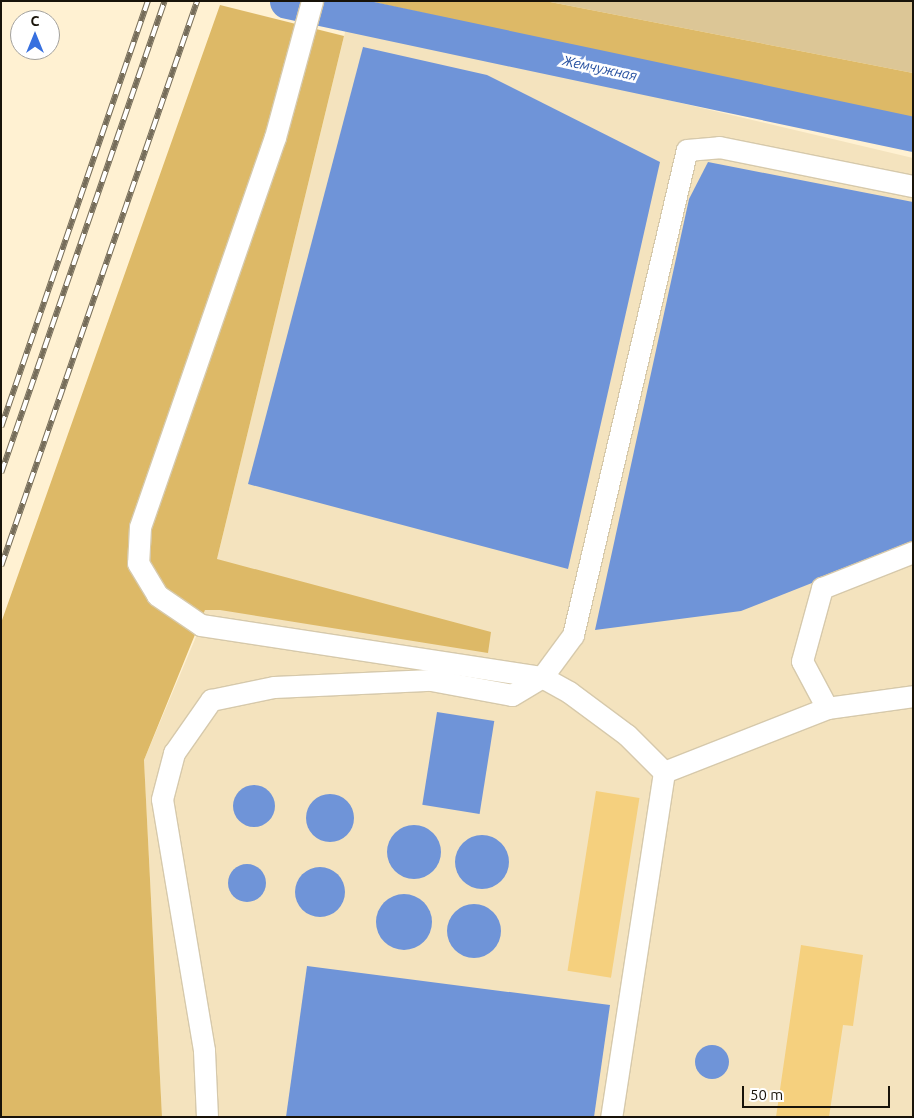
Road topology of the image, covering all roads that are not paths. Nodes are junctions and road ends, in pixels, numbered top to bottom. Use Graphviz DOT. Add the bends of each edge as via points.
graph roads {
  1 [pos="312,1"];
  2 [pos="913,186"];
  3 [pos="913,552"];
  4 [pos="542,677"];
  5 [pos="913,696"];
  6 [pos="827,708"];
  7 [pos="664,772"];
  8 [pos="207,1117"];
  9 [pos="611,1117"];
  1 -- 4 [label="lane" via="275,137 140,527 138,563 158,595 201,625"];
  2 -- 4 [label="lane" via="719,147 687,150 573,635"];
  3 -- 6 [label="lane" via="822,588 802,661"];
  4 -- 7 [label="lane" via="569,692 627,736"];
  4 -- 8 [label="lane" via="512,695 431,680 274,687 210,700 174,753 162,799 204,1050"];
  5 -- 6 [label="lane"];
  6 -- 7 [label="lane"];
  7 -- 9 [label="lane"];
}
